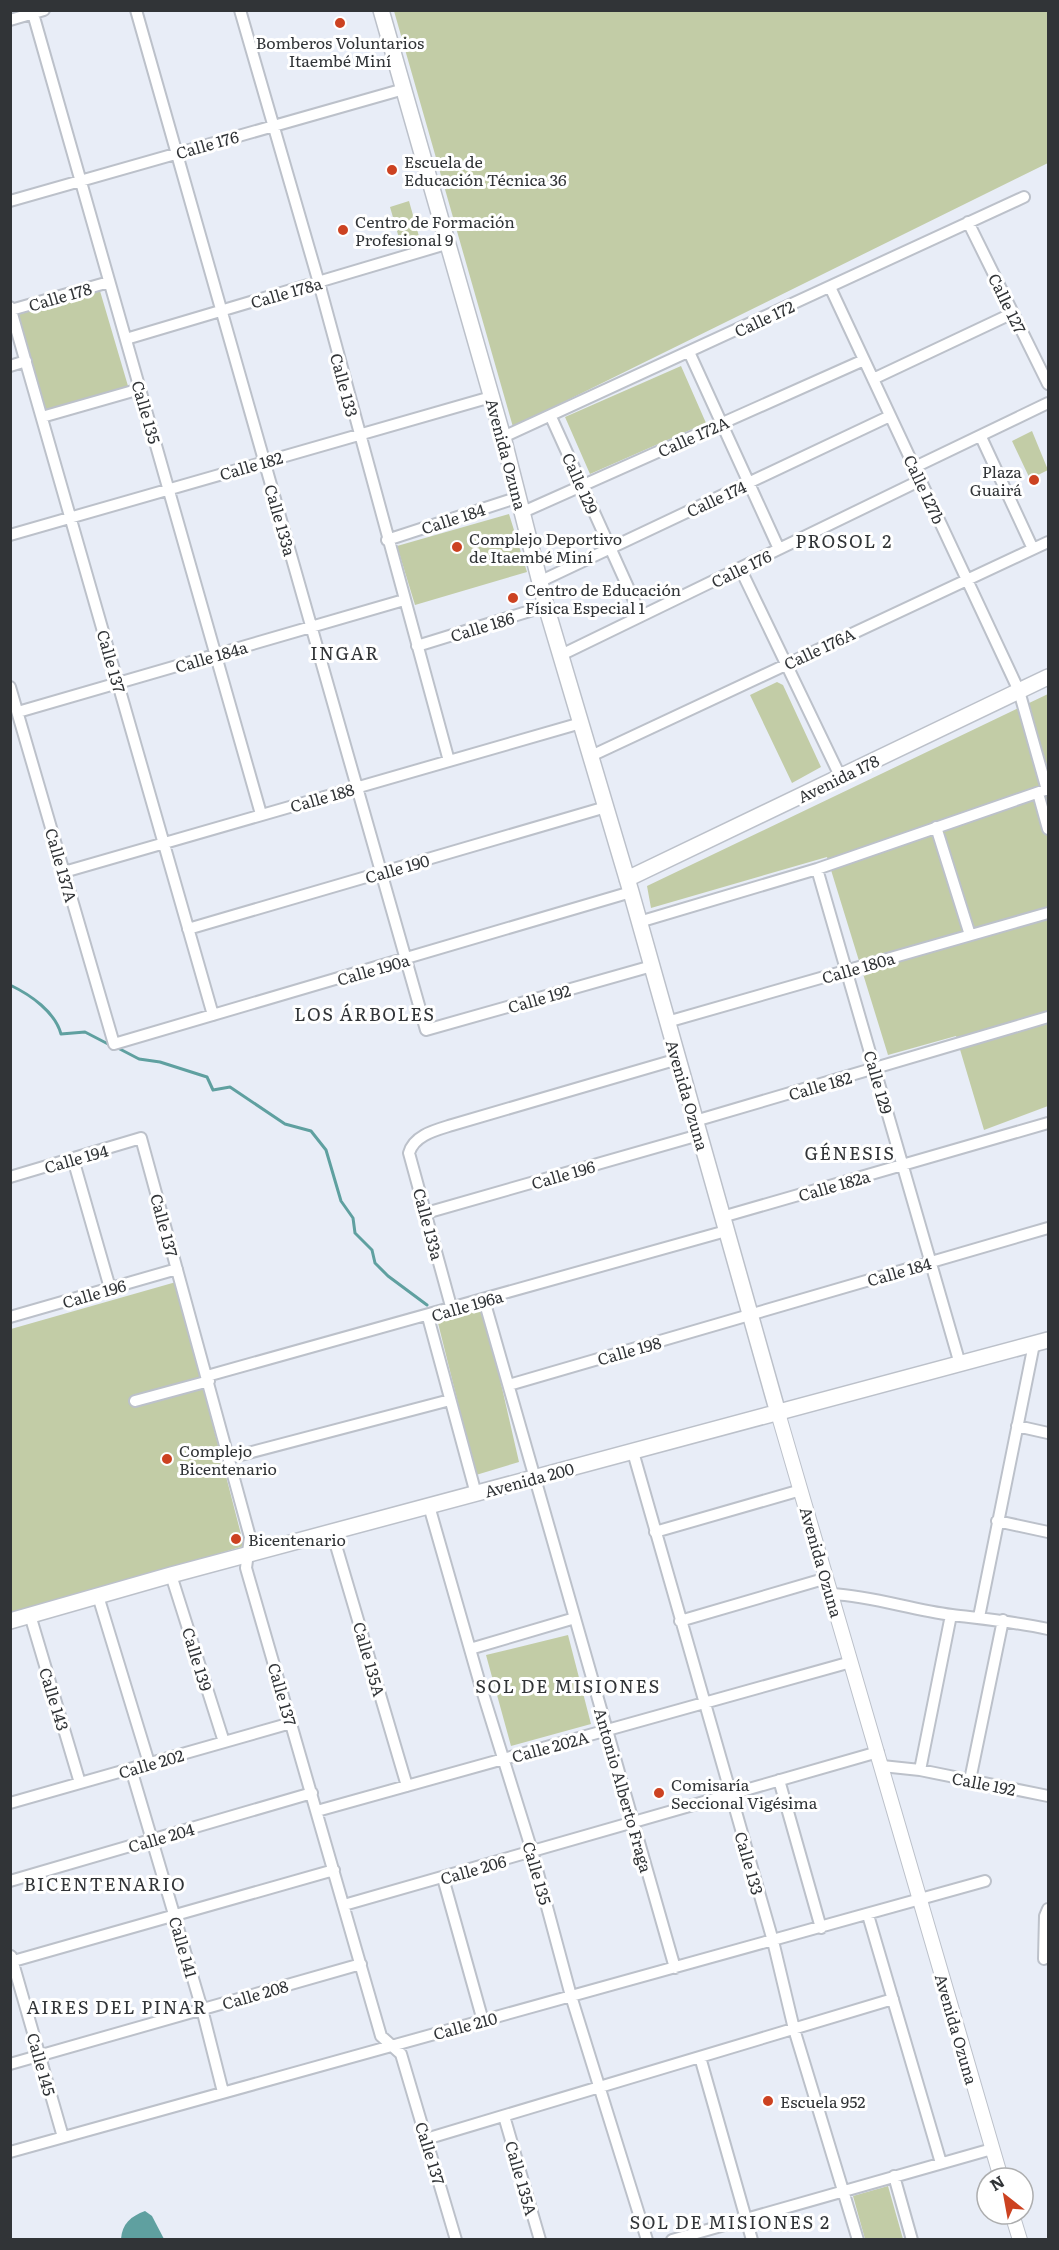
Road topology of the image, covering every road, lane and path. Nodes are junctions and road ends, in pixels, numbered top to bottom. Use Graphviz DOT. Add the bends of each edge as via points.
graph roads {
  1 [pos="136,10"];
  2 [pos="240,10"];
  3 [pos="381,10"];
  4 [pos="36,12"];
  5 [pos="10,20"];
  6 [pos="404,89"];
  7 [pos="273,125"];
  8 [pos="176,153"];
  9 [pos="81,181"];
  10 [pos="1024,197"];
  11 [pos="10,201"];
  12 [pos="968,222"];
  13 [pos="446,244"];
  14 [pos="110,282"];
  15 [pos="319,283"];
  16 [pos="830,287"];
  17 [pos="11,308"];
  18 [pos="221,311"];
  19 [pos="1013,313"];
  20 [pos="126,339"];
  21 [pos="689,352"];
  22 [pos="864,360"];
  23 [pos="26,361"];
  24 [pos="10,366"];
  25 [pos="873,379"];
  26 [pos="1048,384"];
  27 [pos="140,389"];
  28 [pos="491,397"];
  29 [pos="1048,403"];
  30 [pos="890,416"];
  31 [pos="42,417"];
  32 [pos="551,417"];
  33 [pos="722,423"];
  34 [pos="358,434"];
  35 [pos="981,437"];
  36 [pos="503,438"];
  37 [pos="264,461"];
  38 [pos="915,467"];
  39 [pos="921,480"];
  40 [pos="749,483"];
  41 [pos="582,485"];
  42 [pos="169,489"];
  43 [pos="521,505"];
  44 [pos="71,518"];
  45 [pos="10,536"];
  46 [pos="387,540"];
  47 [pos="1048,542"];
  48 [pos="610,548"];
  49 [pos="779,549"];
  50 [pos="1033,549"];
  51 [pos="740,568"];
  52 [pos="967,580"];
  53 [pos="541,581"];
  54 [pos="404,600"];
  55 [pos="546,606"];
  56 [pos="641,616"];
  57 [pos="312,626"];
  58 [pos="417,646"];
  59 [pos="216,654"];
  60 [pos="561,655"];
  61 [pos="787,664"];
  62 [pos="1048,676"];
  63 [pos="118,682"];
  64 [pos="10,687"];
  65 [pos="1019,690"];
  66 [pos="18,712"];
  67 [pos="581,723"];
  68 [pos="591,756"];
  69 [pos="448,761"];
  70 [pos="840,776"];
  71 [pos="358,786"];
  72 [pos="1044,791"];
  73 [pos="606,807"];
  74 [pos="261,814"];
  75 [pos="936,827"];
  76 [pos="1048,829"];
  77 [pos="163,842"];
  78 [pos="817,869"];
  79 [pos="64,872"];
  80 [pos="383,872"];
  81 [pos="629,885"];
  82 [pos="1048,913"];
  83 [pos="639,922"];
  84 [pos="188,929"];
  85 [pos="970,935"];
  86 [pos="407,958"];
  87 [pos="652,966"];
  88 [pos="846,970"];
  89 [pos="213,1015"];
  90 [pos="1048,1017"];
  91 [pos="668,1022"];
  92 [pos="426,1030"];
  93 [pos="114,1044"];
  94 [pos="678,1059"];
  95 [pos="875,1069"];
  96 [pos="1048,1123"];
  97 [pos="697,1128"];
  98 [pos="141,1138"];
  99 [pos="73,1159"];
  100 [pos="903,1165"];
  101 [pos="10,1177"];
  102 [pos="426,1213"];
  103 [pos="724,1224"];
  104 [pos="1048,1228"];
  105 [pos="930,1262"];
  106 [pos="177,1269"];
  107 [pos="110,1288"];
  108 [pos="484,1300"];
  109 [pos="452,1310"];
  110 [pos="11,1314"];
  111 [pos="750,1315"];
  112 [pos="428,1317"];
  113 [pos="1041,1342"];
  114 [pos="960,1364"];
  115 [pos="208,1379"];
  116 [pos="509,1385"];
  117 [pos="450,1400"];
  118 [pos="135,1401"];
  119 [pos="778,1413"];
  120 [pos="1017,1426"];
  121 [pos="1048,1433"];
  122 [pos="633,1452"];
  123 [pos="229,1458"];
  124 [pos="535,1478"];
  125 [pos="801,1490"];
  126 [pos="476,1494"];
  127 [pos="429,1506"];
  128 [pos="997,1521"];
  129 [pos="332,1532"];
  130 [pos="655,1532"];
  131 [pos="1048,1532"];
  132 [pos="248,1554"];
  133 [pos="171,1575"];
  134 [pos="827,1578"];
  135 [pos="832,1594"];
  136 [pos="98,1596"];
  137 [pos="30,1615"];
  138 [pos="951,1615"];
  139 [pos="978,1617"];
  140 [pos="575,1618"];
  141 [pos="1003,1620"];
  142 [pos="10,1621"];
  143 [pos="680,1621"];
  144 [pos="1048,1629"];
  145 [pos="470,1649"];
  146 [pos="851,1662"];
  147 [pos="704,1702"];
  148 [pos="291,1723"];
  149 [pos="607,1730"];
  150 [pos="224,1742"];
  151 [pos="503,1758"];
  152 [pos="880,1759"];
  153 [pos="149,1763"];
  154 [pos="131,1769"];
  155 [pos="920,1770"];
  156 [pos="779,1780"];
  157 [pos="970,1780"];
  158 [pos="80,1783"];
  159 [pos="407,1786"];
  160 [pos="312,1793"];
  161 [pos="731,1794"];
  162 [pos="1048,1796"];
  163 [pos="10,1803"];
  164 [pos="317,1811"];
  165 [pos="633,1821"];
  166 [pos="153,1839"];
  167 [pos="532,1851"];
  168 [pos="334,1870"];
  169 [pos="443,1878"];
  170 [pos="10,1881"];
  171 [pos="985,1881"];
  172 [pos="920,1898"];
  173 [pos="344,1905"];
  174 [pos="1048,1909"];
  175 [pos="868,1915"];
  176 [pos="174,1916"];
  177 [pos="820,1928"];
  178 [pos="773,1941"];
  179 [pos="11,1959"];
  180 [pos="1044,1959"];
  181 [pos="361,1964"];
  182 [pos="675,1968"];
  183 [pos="572,1996"];
  184 [pos="893,1999"];
  185 [pos="202,2009"];
  186 [pos="483,2021"];
  187 [pos="794,2029"];
  188 [pos="391,2045"];
  189 [pos="40,2056"];
  190 [pos="700,2057"];
  191 [pos="10,2064"];
  192 [pos="599,2088"];
  193 [pos="224,2092"];
  194 [pos="504,2116"];
  195 [pos="63,2137"];
  196 [pos="426,2139"];
  197 [pos="992,2148"];
  198 [pos="10,2152"];
  199 [pos="941,2163"];
  200 [pos="997,2166"];
  201 [pos="894,2176"];
  202 [pos="844,2191"];
  203 [pos="746,2218"];
  204 [pos="456,2240"];
  205 [pos="540,2240"];
  206 [pos="647,2240"];
  207 [pos="672,2240"];
  208 [pos="752,2240"];
  209 [pos="858,2240"];
  210 [pos="912,2240"];
  1 -- 8 [label="street, Calle 133a"];
  2 -- 7 [label="street, Calle 133"];
  3 -- 6 [label="main road, Avenida Ozuna"];
  4 -- 5 [label="street"];
  4 -- 9 [label="street, Calle 135"];
  6 -- 7 [label="street, Calle 176"];
  6 -- 13 [label="main road, Avenida Ozuna"];
  7 -- 8 [label="street, Calle 176"];
  7 -- 15 [label="street, Calle 133"];
  8 -- 9 [label="street, Calle 176"];
  8 -- 18 [label="street, Calle 133a"];
  9 -- 11 [label="street, Calle 176"];
  9 -- 14 [label="street, Calle 135"];
  10 -- 12 [label="street, Calle 172"];
  12 -- 16 [label="street, Calle 172"];
  12 -- 19 [label="street, Calle 127"];
  13 -- 15 [label="street, Calle 178a"];
  13 -- 28 [label="main road, Avenida Ozuna"];
  14 -- 17 [label="street, Calle 178"];
  14 -- 20 [label="street, Calle 135"];
  15 -- 18 [label="street, Calle 178a"];
  15 -- 34 [label="street, Calle 133"];
  16 -- 21 [label="street, Calle 172"];
  16 -- 22 [label="street, Calle 127b"];
  17 -- 23 [label="street, Calle 137"];
  18 -- 20 [label="street, Calle 178a"];
  18 -- 37 [label="street, Calle 133a"];
  19 -- 25 [label="street"];
  19 -- 26 [label="street, Calle 127"];
  20 -- 27 [label="street, Calle 135"];
  21 -- 32 [label="street, Calle 172"];
  21 -- 33 [label="street"];
  22 -- 25 [label="street, Calle 127b"];
  22 -- 33 [label="street, Calle 172A"];
  23 -- 24 [label="street"];
  23 -- 31 [label="street, Calle 137"];
  25 -- 30 [label="street, Calle 127b"];
  27 -- 31 [label="street"];
  27 -- 42 [label="street, Calle 135"];
  28 -- 34 [label="street, Calle 182"];
  28 -- 36 [label="main road, Avenida Ozuna"];
  29 -- 35 [label="street"];
  30 -- 38 [label="street, Calle 127b"];
  30 -- 40 [label="street, Calle 174"];
  31 -- 44 [label="street, Calle 137"];
  32 -- 36 [label="street, Calle 172"];
  32 -- 41 [label="street, Calle 129"];
  33 -- 40 [label="street"];
  33 -- 41 [label="street, Calle 172A"];
  34 -- 37 [label="street, Calle 182"];
  34 -- 46 [label="street, Calle 133"];
  35 -- 38 [label="street"];
  35 -- 50 [label="street"];
  36 -- 43 [label="main road, Avenida Ozuna"];
  37 -- 42 [label="street, Calle 182"];
  37 -- 57 [label="street, Calle 133a"];
  38 -- 39 [label="street, Calle 127b"];
  39 -- 49 [label="street, Calle 176"];
  39 -- 52 [label="street, Calle 127b"];
  40 -- 48 [label="street, Calle 174"];
  40 -- 49 [label="street"];
  41 -- 43 [label="street, Calle 172A"];
  41 -- 48 [label="street, Calle 129"];
  42 -- 44 [label="street, Calle 182"];
  42 -- 59 [label="street, Calle 135"];
  43 -- 46 [label="street, Calle 184"];
  43 -- 53 [label="main road, Avenida Ozuna"];
  44 -- 45 [label="street, Calle 182"];
  44 -- 63 [label="street, Calle 137"];
  46 -- 54 [label="street, Calle 133"];
  47 -- 50 [label="street, Calle 176A"];
  48 -- 53 [label="street, Calle 174"];
  48 -- 56 [label="street, Calle 129"];
  49 -- 51 [label="street, Calle 176"];
  50 -- 52 [label="street, Calle 176A"];
  51 -- 56 [label="street, Calle 176"];
  51 -- 61 [label="street"];
  52 -- 61 [label="street, Calle 176A"];
  52 -- 65 [label="street, Calle 127b"];
  53 -- 55 [label="main road, Avenida Ozuna"];
  54 -- 57 [label="street, Calle 184a"];
  54 -- 58 [label="street, Calle 133"];
  55 -- 58 [label="street, Calle 186"];
  55 -- 60 [label="main road, Avenida Ozuna"];
  56 -- 60 [label="street, Calle 176"];
  57 -- 59 [label="street, Calle 184a"];
  57 -- 71 [label="street, Calle 133a"];
  58 -- 69 [label="street, Calle 133"];
  59 -- 63 [label="street, Calle 184a"];
  59 -- 74 [label="street, Calle 135"];
  60 -- 67 [label="main road, Avenida Ozuna"];
  61 -- 68 [label="street, Calle 176A"];
  61 -- 70 [label="street"];
  62 -- 65 [label="main road, Avenida 178"];
  63 -- 66 [label="street, Calle 184a"];
  63 -- 77 [label="street, Calle 137"];
  64 -- 66 [label="street, Calle 137A"];
  65 -- 70 [label="main road, Avenida 178"];
  65 -- 72 [label="street, Calle 127b"];
  66 -- 79 [label="street, Calle 137A"];
  67 -- 68 [label="main road, Avenida Ozuna"];
  67 -- 69 [label="street, Calle 188"];
  68 -- 73 [label="main road, Avenida Ozuna"];
  69 -- 71 [label="street, Calle 188"];
  70 -- 81 [label="main road, Avenida 178"];
  71 -- 74 [label="street, Calle 188"];
  71 -- 80 [label="street, Calle 133a"];
  72 -- 75 [label="street"];
  72 -- 76 [label="street, Calle 127b"];
  73 -- 80 [label="street, Calle 190"];
  73 -- 81 [label="main road, Avenida Ozuna"];
  74 -- 77 [label="street, Calle 188"];
  75 -- 78 [label="street"];
  75 -- 85 [label="street"];
  77 -- 79 [label="street, Calle 188"];
  77 -- 84 [label="street, Calle 137"];
  78 -- 83 [label="street"];
  78 -- 88 [label="street, Calle 129"];
  79 -- 93 [label="street, Calle 137A"];
  80 -- 84 [label="street, Calle 190"];
  80 -- 86 [label="street, Calle 133a"];
  81 -- 83 [label="main road, Avenida Ozuna"];
  81 -- 86 [label="street, Calle 190a"];
  82 -- 85 [label="street, Calle 180a"];
  83 -- 87 [label="main road, Avenida Ozuna"];
  84 -- 89 [label="street, Calle 137"];
  85 -- 88 [label="street, Calle 180a"];
  86 -- 89 [label="street, Calle 190a"];
  86 -- 92 [label="street, Calle 133a"];
  87 -- 91 [label="main road, Avenida Ozuna"];
  87 -- 92 [label="street, Calle 192"];
  88 -- 91 [label="street, Calle 180a"];
  88 -- 95 [label="street, Calle 129"];
  89 -- 93 [label="street, Calle 190a"];
  90 -- 95 [label="street, Calle 182"];
  91 -- 94 [label="main road, Avenida Ozuna"];
  94 -- 97 [label="main road, Avenida Ozuna"];
  94 -- 102 [label="street, Calle 133a" via="452,1125 417,1140 410,1153"];
  95 -- 97 [label="street, Calle 182"];
  95 -- 100 [label="street, Calle 129"];
  96 -- 100 [label="street, Calle 182a"];
  97 -- 102 [label="street, Calle 196"];
  97 -- 103 [label="main road, Avenida Ozuna"];
  98 -- 99 [label="street, Calle 194"];
  98 -- 106 [label="street, Calle 137"];
  99 -- 101 [label="street, Calle 194"];
  99 -- 107 [label="street"];
  100 -- 103 [label="street, Calle 182a"];
  100 -- 105 [label="street, Calle 129"];
  102 -- 109 [label="street, Calle 133a"];
  103 -- 108 [label="street, Calle 196a"];
  103 -- 111 [label="main road, Avenida Ozuna"];
  104 -- 105 [label="street, Calle 184"];
  105 -- 111 [label="street, Calle 184"];
  105 -- 114 [label="street, Calle 129"];
  106 -- 107 [label="street, Calle 196"];
  106 -- 115 [label="street, Calle 137"];
  107 -- 110 [label="street, Calle 196"];
  108 -- 109 [label="street, Calle 196a"];
  108 -- 116 [label="street, Antonio Alberto Fraga"];
  109 -- 112 [label="street, Calle 196a"];
  111 -- 116 [label="street, Calle 198"];
  111 -- 119 [label="main road, Avenida Ozuna"];
  112 -- 115 [label="street, Calle 196a"];
  112 -- 117 [label="street"];
  113 -- 114 [label="main road, Avenida 200"];
  113 -- 120 [label="street"];
  114 -- 119 [label="main road, Avenida 200"];
  115 -- 118 [label="street, Calle 196a"];
  115 -- 123 [label="street, Calle 137"];
  116 -- 124 [label="street, Antonio Alberto Fraga"];
  117 -- 123 [label="street"];
  117 -- 126 [label="street"];
  119 -- 122 [label="main road, Avenida 200"];
  119 -- 125 [label="street, Avenida Ozuna"];
  120 -- 121 [label="street"];
  120 -- 128 [label="street"];
  122 -- 124 [label="main road, Avenida 200"];
  122 -- 130 [label="street, Calle 133"];
  123 -- 132 [label="street, Calle 137" via="250,1537"];
  124 -- 126 [label="main road, Avenida 200"];
  124 -- 140 [label="street, Antonio Alberto Fraga"];
  125 -- 130 [label="street"];
  125 -- 134 [label="street, Avenida Ozuna"];
  126 -- 127 [label="main road, Avenida 200"];
  127 -- 129 [label="main road, Avenida 200"];
  127 -- 145 [label="street, Calle 135"];
  128 -- 131 [label="street"];
  128 -- 139 [label="street"];
  129 -- 132 [label="main road, Avenida 200"];
  129 -- 159 [label="street, Calle 135A"];
  130 -- 143 [label="street, Calle 133"];
  132 -- 133 [label="main road, Avenida 200"];
  132 -- 148 [label="street, Calle 137" via="246,1568"];
  133 -- 136 [label="main road, Avenida 200"];
  133 -- 150 [label="street, Calle 139"];
  134 -- 135 [label="street, Avenida Ozuna"];
  134 -- 143 [label="street"];
  135 -- 138 [label="street"];
  135 -- 146 [label="street, Avenida Ozuna"];
  136 -- 137 [label="main road, Avenida 200"];
  136 -- 153 [label="street"];
  137 -- 142 [label="main road, Avenida 200"];
  137 -- 158 [label="street, Calle 143"];
  138 -- 139 [label="street"];
  138 -- 155 [label="street"];
  139 -- 141 [label="street"];
  140 -- 145 [label="street"];
  140 -- 149 [label="street, Antonio Alberto Fraga"];
  141 -- 144 [label="street"];
  141 -- 157 [label="street"];
  143 -- 147 [label="street, Calle 133"];
  145 -- 151 [label="street, Calle 135"];
  146 -- 147 [label="street, Calle 202A"];
  146 -- 152 [label="street, Avenida Ozuna"];
  147 -- 149 [label="street, Calle 202A"];
  147 -- 161 [label="street, Calle 133"];
  148 -- 150 [label="street, Calle 202"];
  148 -- 160 [label="street, Calle 137"];
  149 -- 151 [label="street, Calle 202A"];
  149 -- 165 [label="street, Antonio Alberto Fraga"];
  150 -- 153 [label="street, Calle 202"];
  151 -- 159 [label="street, Calle 202A"];
  151 -- 167 [label="street, Calle 135"];
  152 -- 155 [label="street, Calle 192"];
  152 -- 156 [label="street, Calle 206"];
  152 -- 172 [label="street, Avenida Ozuna"];
  153 -- 154 [label="street, Calle 202"];
  154 -- 158 [label="street, Calle 202"];
  154 -- 166 [label="street, Calle 141"];
  155 -- 157 [label="street, Calle 192"];
  156 -- 161 [label="street, Calle 206"];
  156 -- 177 [label="street"];
  157 -- 162 [label="street, Calle 192"];
  158 -- 163 [label="street, Calle 202"];
  159 -- 164 [label="street, Calle 202A"];
  160 -- 164 [label="street, Calle 137"];
  160 -- 166 [label="street, Calle 204"];
  161 -- 165 [label="street, Calle 206"];
  161 -- 178 [label="street, Calle 133"];
  164 -- 168 [label="street, Calle 137"];
  165 -- 167 [label="street, Calle 206"];
  165 -- 182 [label="street, Antonio Alberto Fraga"];
  166 -- 170 [label="street, Calle 204"];
  166 -- 176 [label="street, Calle 141"];
  167 -- 169 [label="street, Calle 206"];
  167 -- 183 [label="street, Calle 135"];
  168 -- 173 [label="street, Calle 137"];
  168 -- 176 [label="street"];
  169 -- 173 [label="street, Calle 206"];
  169 -- 186 [label="street"];
  171 -- 172 [label="street, Calle 210"];
  172 -- 175 [label="street, Calle 210"];
  172 -- 197 [label="street, Avenida Ozuna"];
  173 -- 181 [label="street, Calle 137"];
  174 -- 180 [label="street"];
  175 -- 177 [label="street, Calle 210"];
  175 -- 184 [label="street"];
  176 -- 179 [label="street"];
  176 -- 185 [label="street, Calle 141"];
  177 -- 178 [label="street, Calle 210"];
  178 -- 182 [label="street, Calle 210"];
  178 -- 187 [label="street, Calle 133"];
  179 -- 189 [label="street, Calle 145"];
  181 -- 185 [label="street, Calle 208"];
  181 -- 188 [label="street, Calle 137" via="381,2036"];
  182 -- 183 [label="street, Calle 210"];
  183 -- 186 [label="street, Calle 210"];
  183 -- 192 [label="street, Calle 135"];
  184 -- 187 [label="street"];
  184 -- 199 [label="street"];
  185 -- 189 [label="street, Calle 208"];
  185 -- 193 [label="street, Calle 141"];
  186 -- 188 [label="street, Calle 210"];
  187 -- 190 [label="street"];
  187 -- 202 [label="street, Calle 133"];
  188 -- 193 [label="street, Calle 210"];
  188 -- 196 [label="street, Calle 137" via="401,2054"];
  189 -- 191 [label="street, Calle 208"];
  189 -- 195 [label="street, Calle 145"];
  190 -- 192 [label="street"];
  190 -- 203 [label="street"];
  192 -- 194 [label="street"];
  192 -- 206 [label="street, Calle 135"];
  193 -- 195 [label="street, Calle 210"];
  194 -- 196 [label="street"];
  194 -- 205 [label="street, Calle 135A"];
  195 -- 198 [label="street, Calle 210"];
  196 -- 204 [label="street, Calle 137"];
  197 -- 199 [label="street"];
  197 -- 200 [label="street, Avenida Ozuna"];
  199 -- 201 [label="street"];
  201 -- 202 [label="street"];
  201 -- 210 [label="street"];
  202 -- 203 [label="street"];
  202 -- 209 [label="street, Calle 133"];
  203 -- 207 [label="street"];
  203 -- 208 [label="street"];
}
